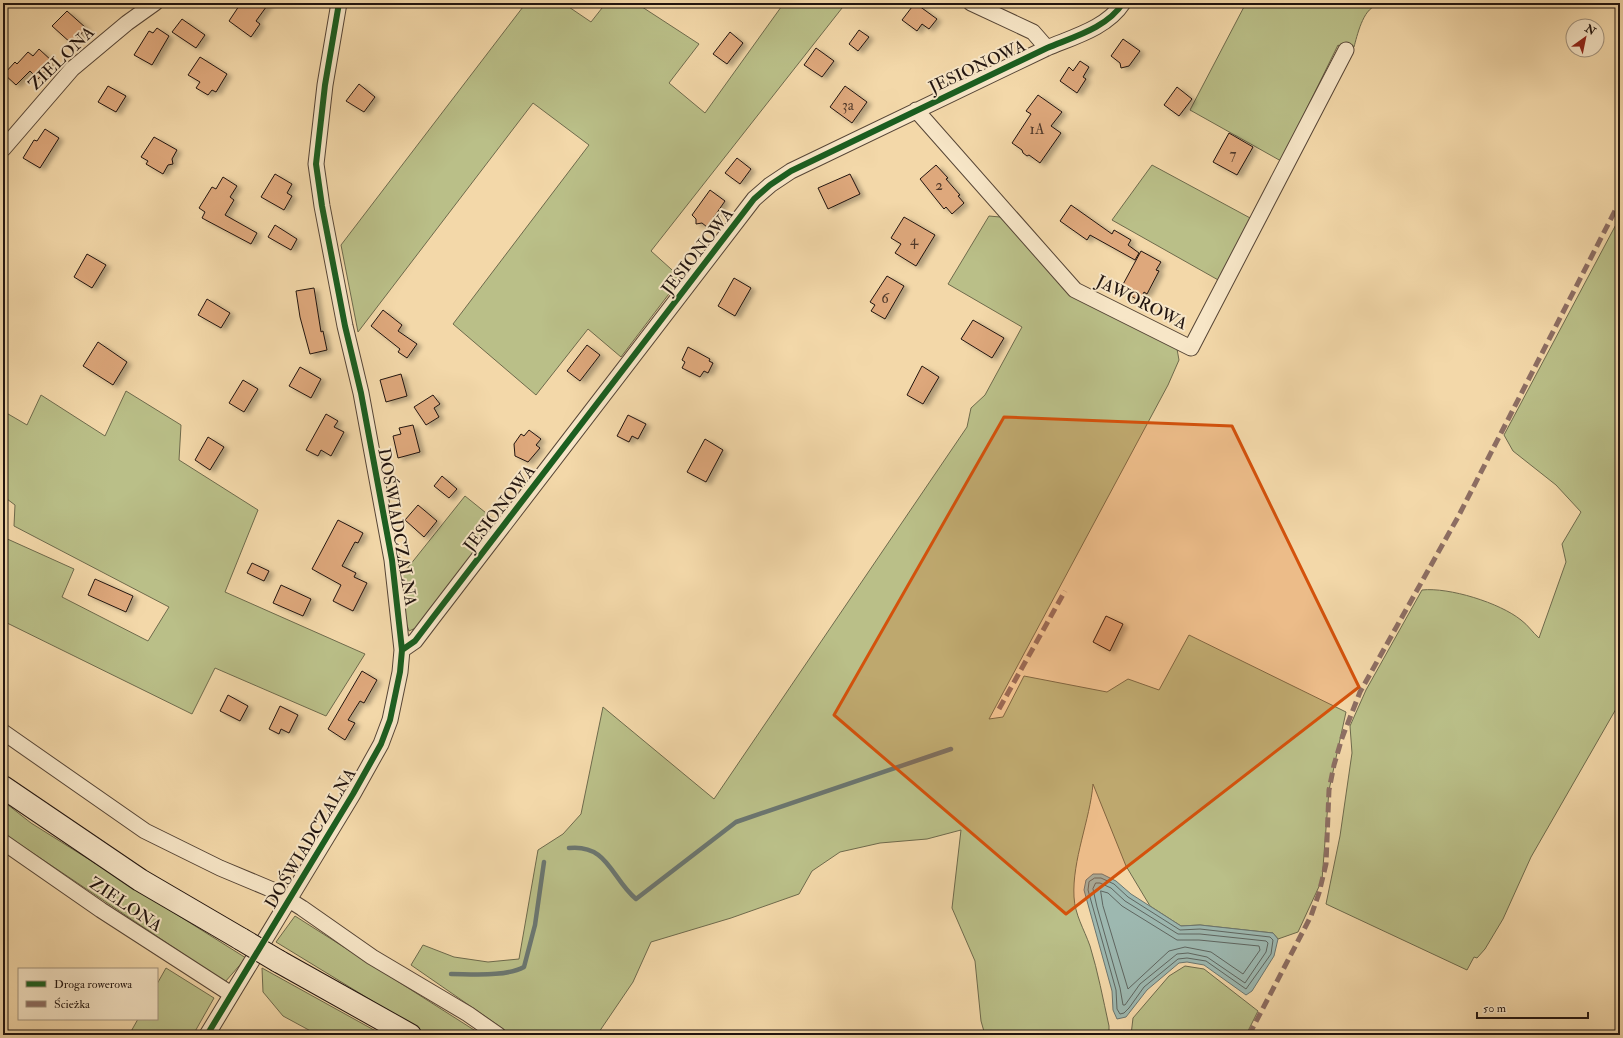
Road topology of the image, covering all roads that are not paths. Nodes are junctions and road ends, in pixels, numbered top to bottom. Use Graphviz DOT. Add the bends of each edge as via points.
graph roads {
  1 [pos="155,3"];
  2 [pos="339,3"];
  3 [pos="971,3"];
  4 [pos="1123,3"];
  5 [pos="1047,48"];
  6 [pos="1346,50"];
  7 [pos="916,110"];
  8 [pos="3,149"];
  9 [pos="402,650"];
  10 [pos="3,732"];
  11 [pos="3,787"];
  12 [pos="3,842"];
  13 [pos="290,900"];
  14 [pos="231,994"];
  15 [pos="207,1035"];
  16 [pos="410,1035"];
  17 [pos="498,1035"];
  1 -- 8 [label="street, ZIELONA" via="72,69"];
  2 -- 9 [label="street, DOŚWIADCZALNA" via="323,99 316,164 345,326 361,393 392,560"];
  3 -- 5 [label="street" via="1033,32"];
  4 -- 5 [label="street, JESIONOWA" via="1114,15 1105,21"];
  5 -- 7 [label="street, JESIONOWA"];
  6 -- 7 [label="street, JAWOROWA" via="1191,348 1075,290"];
  7 -- 9 [label="street, JESIONOWA" via="791,171 754,200 415,641"];
  9 -- 13 [label="street, DOŚWIADCZALNA" via="390,720 381,744"];
  10 -- 13 [label="street" via="146,831"];
  11 -- 16 [label="main road, bridge" via="140,880"];
  12 -- 14 [label="street, ZIELONA" via="107,914"];
  13 -- 14 [label="street, DOŚWIADCZALNA"];
  13 -- 17 [label="street" via="372,957 468,1014"];
  14 -- 15 [label="street, DOŚWIADCZALNA"];
}
